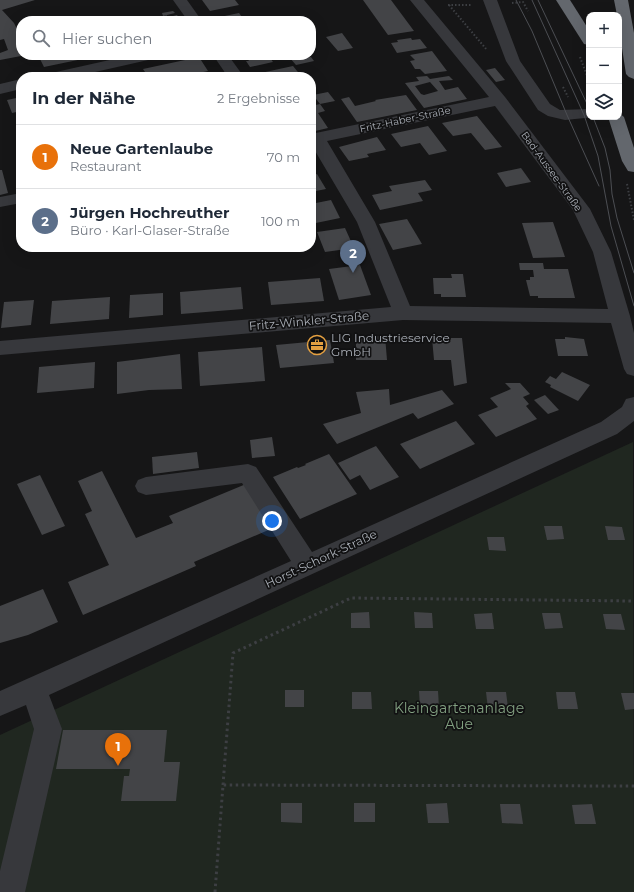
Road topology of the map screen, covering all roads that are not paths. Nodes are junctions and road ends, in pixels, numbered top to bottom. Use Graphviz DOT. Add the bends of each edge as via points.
graph roads {
  1 [pos="180,0"];
  2 [pos="417,0"];
  3 [pos="563,0"];
  4 [pos="621,0"];
  5 [pos="491,3"];
  6 [pos="191,16"];
  7 [pos="586,36"];
  8 [pos="129,60"];
  9 [pos="224,60"];
  10 [pos="75,72"];
  11 [pos="232,72"];
  12 [pos="634,74"];
  13 [pos="16,85"];
  14 [pos="0,88"];
  15 [pos="499,100"];
  16 [pos="586,114"];
  17 [pos="617,120"];
  18 [pos="541,126"];
  19 [pos="316,138"];
  20 [pos="316,141"];
  21 [pos="634,167"];
  22 [pos="16,199"];
  23 [pos="0,202"];
  24 [pos="403,313"];
  25 [pos="620,316"];
  26 [pos="0,348"];
  27 [pos="634,369"];
  28 [pos="634,405"];
  29 [pos="146,486"];
  30 [pos="307,564"];
  31 [pos="34,689"];
  32 [pos="0,704"];
  33 [pos="10,892"];
  1 -- 6 [label="street"];
  2 -- 15 [label="street, Bad-Aussee-Straße" via="435,29"];
  3 -- 7 [label="highway"];
  4 -- 12 [label="highway"];
  5 -- 18 [label="street" via="504,12 506,39 535,95 546,110"];
  8 -- 10 [label="street"];
  9 -- 11 [label="street"];
  13 -- 14 [label="street"];
  15 -- 18 [label="street, Bad-Aussee-Straße"];
  15 -- 19 [label="street, Fritz-Haber-Straße"];
  16 -- 18 [label="street" via="567,115"];
  17 -- 21 [label="highway"];
  18 -- 25 [label="street, Bad-Aussee-Straße" via="602,252"];
  20 -- 24 [label="street" via="366,222"];
  22 -- 23 [label="street"];
  24 -- 25 [label="street, Fritz-Winkler-Straße"];
  24 -- 26 [label="street, Fritz-Winkler-Straße"];
  25 -- 27 [label="street, Bad-Aussee-Straße"];
  28 -- 30 [label="street, Horst-Schork-Straße" via="631,412 609,428"];
  29 -- 30 [label="street" via="248,472"];
  30 -- 31 [label="street, Horst-Schork-Straße"];
  31 -- 32 [label="street, Horst-Schork-Straße"];
  31 -- 33 [label="street" via="48,729"];
}
